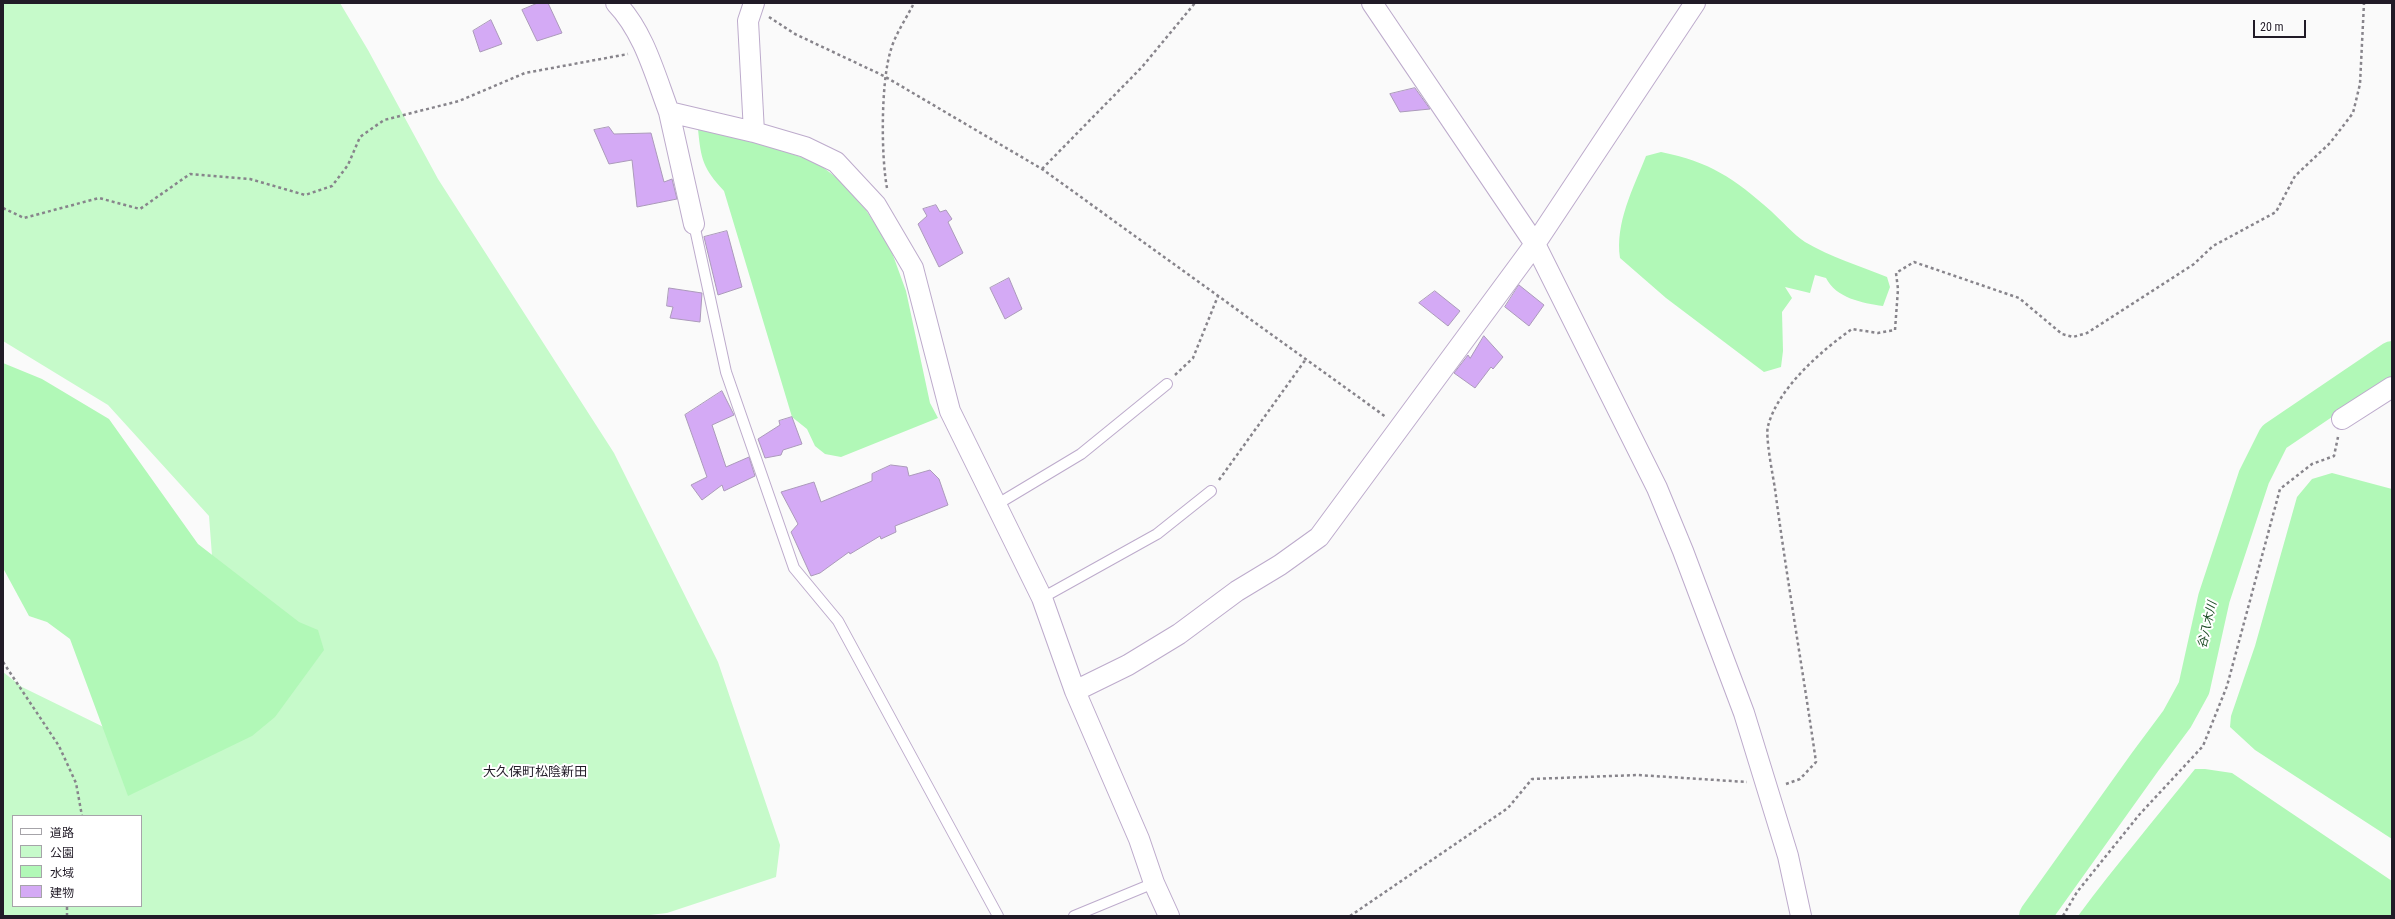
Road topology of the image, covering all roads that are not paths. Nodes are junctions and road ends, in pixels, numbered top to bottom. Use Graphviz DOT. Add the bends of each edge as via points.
graph roads {
  1 [pos="616,3"];
  2 [pos="1372,3"];
  3 [pos="1695,3"];
  4 [pos="754,5"];
  5 [pos="669,112"];
  6 [pos="754,132"];
  7 [pos="694,224"];
  8 [pos="1535,244"];
  9 [pos="1166,384"];
  10 [pos="2392,387"];
  11 [pos="2342,419"];
  12 [pos="1211,490"];
  13 [pos="996,505"];
  14 [pos="1042,598"];
  15 [pos="1075,691"];
  16 [pos="1154,883"];
  17 [pos="998,916"];
  18 [pos="1074,916"];
  19 [pos="1169,916"];
  20 [pos="1801,916"];
  1 -- 5 [label="street" via="627,15 646,50"];
  2 -- 8 [label="street"];
  3 -- 8 [label="street"];
  4 -- 6 [label="street" via="748,21"];
  5 -- 6 [label="street"];
  5 -- 7 [label="street"];
  6 -- 13 [label="street" via="805,147 836,162 876,205 913,268 950,411"];
  7 -- 17 [label="lane" via="726,372 794,568 838,621"];
  8 -- 15 [label="street" via="1319,537 1280,566 1237,591 1179,634"];
  8 -- 20 [label="street" via="1660,495 1683,551 1744,713 1768,785 1788,856"];
  9 -- 13 [label="lane" via="1081,454"];
  10 -- 11 [label="street"];
  12 -- 14 [label="lane" via="1157,534"];
  13 -- 14 [label="street"];
  14 -- 15 [label="street"];
  15 -- 16 [label="street" via="1139,838"];
  16 -- 18 [label="lane"];
  16 -- 19 [label="street"];
}
